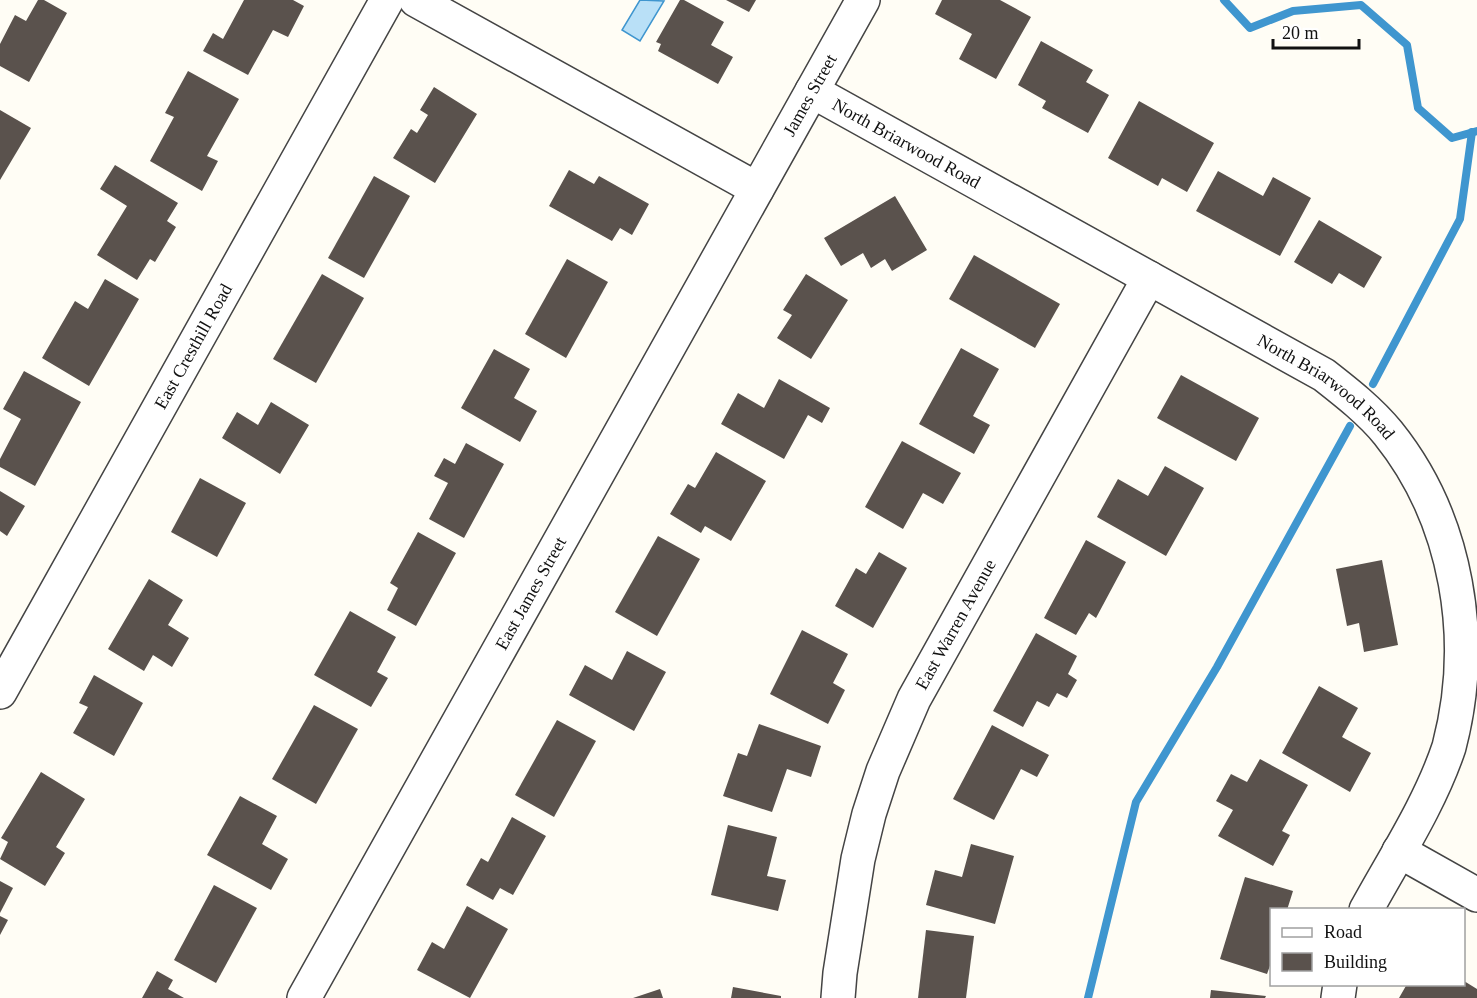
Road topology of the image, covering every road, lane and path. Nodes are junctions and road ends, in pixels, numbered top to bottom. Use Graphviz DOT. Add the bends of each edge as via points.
graph roads {
  1 [pos="387,0"];
  2 [pos="416,0"];
  3 [pos="863,0"];
  4 [pos="812,91"];
  5 [pos="757,189"];
  6 [pos="1149,278"];
  7 [pos="0,692"];
  8 [pos="1399,851"];
  9 [pos="1477,895"];
  10 [pos="1367,908"];
  11 [pos="304,998"];
  12 [pos="838,998"];
  1 -- 7 [label="street, East Cresthill Road"];
  2 -- 5 [label="street"];
  3 -- 4 [label="street, James Street"];
  4 -- 5 [label="street, James Street"];
  4 -- 6 [label="street, North Briarwood Road"];
  5 -- 11 [label="street, East James Street"];
  6 -- 8 [label="street, North Briarwood Road" via="1324,375 1360,404 1411,464 1438,514 1458,576 1465,664 1450,746"];
  6 -- 12 [label="street, East Warren Avenue" via="909,709 883,771 858,859"];
  8 -- 9 [label="street"];
  8 -- 10 [label="street, North Briarwood Road"];
}
